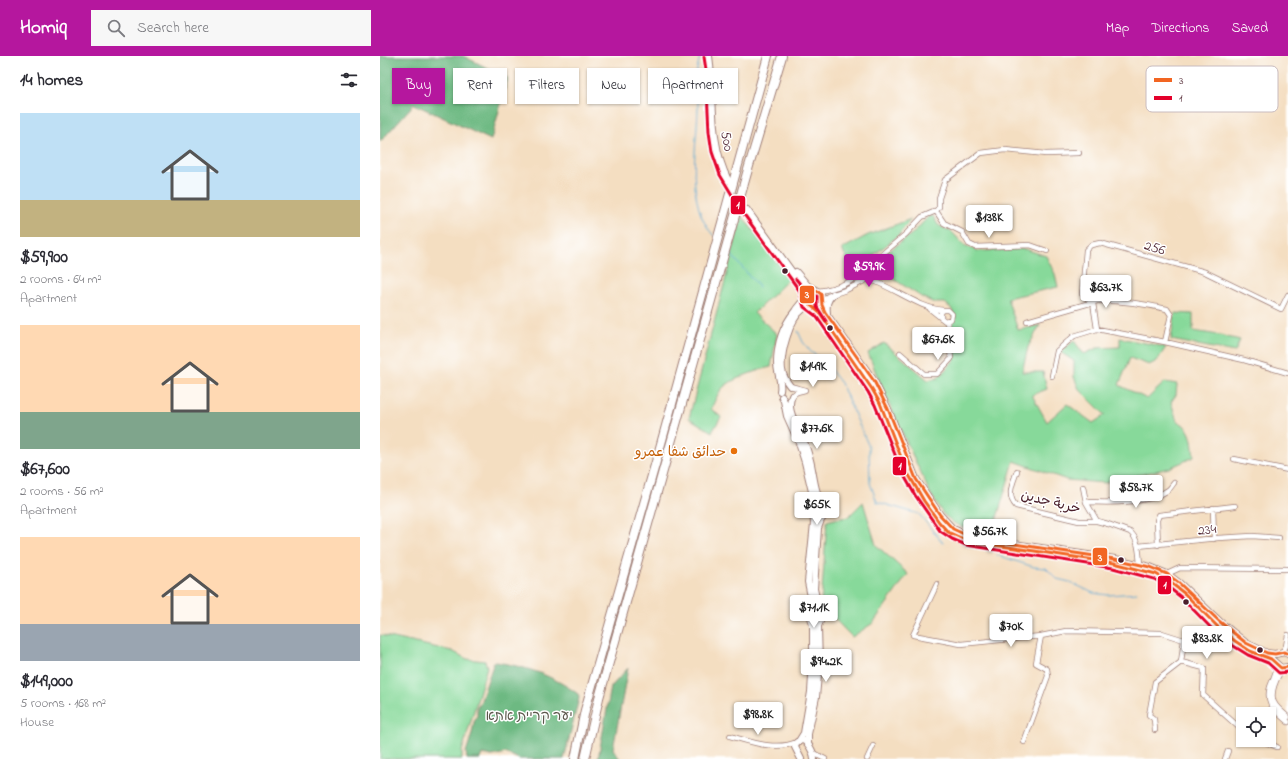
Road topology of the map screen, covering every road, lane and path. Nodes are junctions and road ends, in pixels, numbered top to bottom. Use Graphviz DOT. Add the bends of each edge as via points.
graph roads {
  1 [pos="709,56"];
  2 [pos="768,56"];
  3 [pos="782,56"];
  4 [pos="1079,153"];
  5 [pos="728,180"];
  6 [pos="747,210"];
  7 [pos="936,211"];
  8 [pos="765,236"];
  9 [pos="1047,251"];
  10 [pos="870,266"];
  11 [pos="866,269"];
  12 [pos="878,275"];
  13 [pos="870,279"];
  14 [pos="890,287"];
  15 [pos="816,291"];
  16 [pos="833,294"];
  17 [pos="1288,295"];
  18 [pos="806,297"];
  19 [pos="822,301"];
  20 [pos="1093,303"];
  21 [pos="812,306"];
  22 [pos="928,307"];
  23 [pos="944,310"];
  24 [pos="828,316"];
  25 [pos="941,318"];
  26 [pos="947,321"];
  27 [pos="1027,321"];
  28 [pos="1098,329"];
  29 [pos="1165,342"];
  30 [pos="900,353"];
  31 [pos="1288,373"];
  32 [pos="1052,376"];
  33 [pos="790,386"];
  34 [pos="780,390"];
  35 [pos="792,396"];
  36 [pos="782,397"];
  37 [pos="1234,459"];
  38 [pos="1288,470"];
  39 [pos="1017,471"];
  40 [pos="1174,483"];
  41 [pos="1083,487"];
  42 [pos="1086,502"];
  43 [pos="824,506"];
  44 [pos="1235,506"];
  45 [pos="1213,508"];
  46 [pos="813,511"];
  47 [pos="824,516"];
  48 [pos="1097,521"];
  49 [pos="1279,538"];
  50 [pos="1214,539"];
  51 [pos="1158,545"];
  52 [pos="1138,546"];
  53 [pos="1140,564"];
  54 [pos="1288,569"];
  55 [pos="1167,574"];
  56 [pos="937,584"];
  57 [pos="822,609"];
  58 [pos="811,610"];
  59 [pos="811,617"];
  60 [pos="821,619"];
  61 [pos="1041,636"];
  62 [pos="1237,639"];
  63 [pos="1288,639"];
  64 [pos="1184,640"];
  65 [pos="1283,653"];
  66 [pos="1181,662"];
  67 [pos="1276,663"];
  68 [pos="1286,667"];
  69 [pos="1288,717"];
  70 [pos="1288,722"];
  71 [pos="1236,725"];
  72 [pos="1155,730"];
  73 [pos="730,736"];
  74 [pos="798,741"];
  75 [pos="1024,742"];
  76 [pos="808,744"];
  77 [pos="784,745"];
  78 [pos="873,746"];
  79 [pos="1228,750"];
  80 [pos="797,751"];
  81 [pos="811,752"];
  82 [pos="573,759"];
  83 [pos="586,759"];
  84 [pos="801,759"];
  85 [pos="814,759"];
  86 [pos="825,759"];
  87 [pos="867,759"];
  88 [pos="1225,759"];
  1 -- 5 [label="main road, 500" via="716,143"];
  2 -- 82 [label="highway"];
  3 -- 83 [label="highway" via="599,698"];
  4 -- 7 [label="street" via="1046,154 1004,150 981,153 945,180"];
  6 -- 8 [label="main road"];
  7 -- 9 [label="street" via="944,223 962,232 969,244 974,247 1030,245"];
  7 -- 10 [label="street" via="922,217"];
  8 -- 15 [label="main road"];
  8 -- 18 [label="main road" via="803,287"];
  10 -- 11 [label="street"];
  10 -- 12 [label="street" via="876,268"];
  11 -- 13 [label="street" via="865,275"];
  11 -- 15 [label="street" via="846,282"];
  12 -- 13 [label="street"];
  12 -- 14 [label="street"];
  13 -- 14 [label="street"];
  13 -- 16 [label="street"];
  14 -- 22 [label="street"];
  15 -- 18 [label="main road" via="810,291"];
  15 -- 19 [label="main road" via="822,295"];
  16 -- 19 [label="street"];
  16 -- 24 [label="main road" via="827,304"];
  17 -- 20 [label="street, 256" via="1280,309 1205,272 1100,243 1091,245 1086,250 1082,294"];
  18 -- 21 [label="main road" via="808,304"];
  18 -- 34 [label="main road" via="790,317 781,336 777,360"];
  19 -- 21 [label="main road" via="818,306"];
  19 -- 24 [label="main road"];
  20 -- 27 [label="street"];
  20 -- 28 [label="street, 256"];
  20 -- 29 [label="street" via="1108,300 1167,309 1171,315"];
  21 -- 33 [label="main road" via="800,311 786,338 782,370"];
  21 -- 62 [label="main road" via="820,313 872,389 914,486 948,532 974,542 1114,563 1152,572 1185,594 1220,628"];
  22 -- 23 [label="street"];
  22 -- 25 [label="street"];
  23 -- 25 [label="street"];
  23 -- 26 [label="street" via="952,314"];
  24 -- 53 [label="main road" via="879,390 916,479 948,526 987,540"];
  25 -- 26 [label="street"];
  26 -- 30 [label="street" via="951,359 937,374 924,374"];
  28 -- 29 [label="street"];
  28 -- 32 [label="street" via="1074,336 1057,351"];
  29 -- 31 [label="street"];
  33 -- 34 [label="main road" via="784,386"];
  33 -- 35 [label="main road" via="793,390"];
  33 -- 35 [label="street" via="806,390"];
  34 -- 36 [label="main road"];
  35 -- 36 [label="main road" via="788,399"];
  35 -- 43 [label="main road" via="791,413 805,443 819,499"];
  36 -- 46 [label="main road" via="805,462 814,500"];
  37 -- 38 [label="street"];
  39 -- 48 [label="street, خربة جدين" via="1010,496 1016,506 1079,521"];
  40 -- 42 [label="street" via="1169,490 1140,500"];
  41 -- 42 [label="street"];
  42 -- 48 [label="street"];
  43 -- 46 [label="main road" via="818,504"];
  43 -- 47 [label="main road"];
  44 -- 45 [label="street"];
  45 -- 50 [label="street"];
  45 -- 51 [label="street" via="1159,515"];
  46 -- 47 [label="main road" via="816,517"];
  46 -- 58 [label="main road" via="808,582"];
  47 -- 57 [label="main road" via="818,528 814,589 817,602"];
  48 -- 52 [label="street, خربة جدين" via="1130,532"];
  49 -- 50 [label="street, 234" via="1252,536"];
  50 -- 51 [label="street, 234"];
  51 -- 52 [label="street, 234"];
  52 -- 53 [label="street"];
  53 -- 55 [label="main road"];
  54 -- 55 [label="street" via="1180,568"];
  55 -- 62 [label="main road"];
  56 -- 61 [label="street" via="913,635 961,644"];
  57 -- 58 [label="main road" via="816,607"];
  57 -- 60 [label="main road" via="824,613"];
  58 -- 59 [label="main road"];
  59 -- 60 [label="main road"];
  59 -- 74 [label="main road" via="812,682 804,733"];
  60 -- 76 [label="main road" via="818,626 819,665 816,697"];
  61 -- 64 [label="street" via="1066,631 1162,634"];
  61 -- 75 [label="street" via="1036,663 1047,669 1048,676"];
  62 -- 64 [label="street" via="1225,646"];
  62 -- 65 [label="main road" via="1261,651 1271,654"];
  62 -- 67 [label="main road" via="1250,651"];
  63 -- 65 [label="street"];
  64 -- 66 [label="street"];
  65 -- 67 [label="main road" via="1276,658"];
  66 -- 71 [label="street" via="1204,668 1202,695"];
  66 -- 72 [label="street" via="1155,682 1149,715 1154,719"];
  67 -- 68 [label="main road"];
  67 -- 70 [label="street" via="1269,700 1272,708"];
  68 -- 69 [label="street" via="1279,673 1272,699"];
  73 -- 77 [label="street" via="759,745"];
  74 -- 76 [label="main road" via="805,741"];
  74 -- 77 [label="street"];
  74 -- 80 [label="main road" via="795,747"];
  76 -- 81 [label="main road"];
  77 -- 80 [label="street"];
  78 -- 87 [label="street"];
  79 -- 88 [label="street"];
  80 -- 84 [label="main road"];
  81 -- 85 [label="main road"];
  81 -- 86 [label="street"];
}
